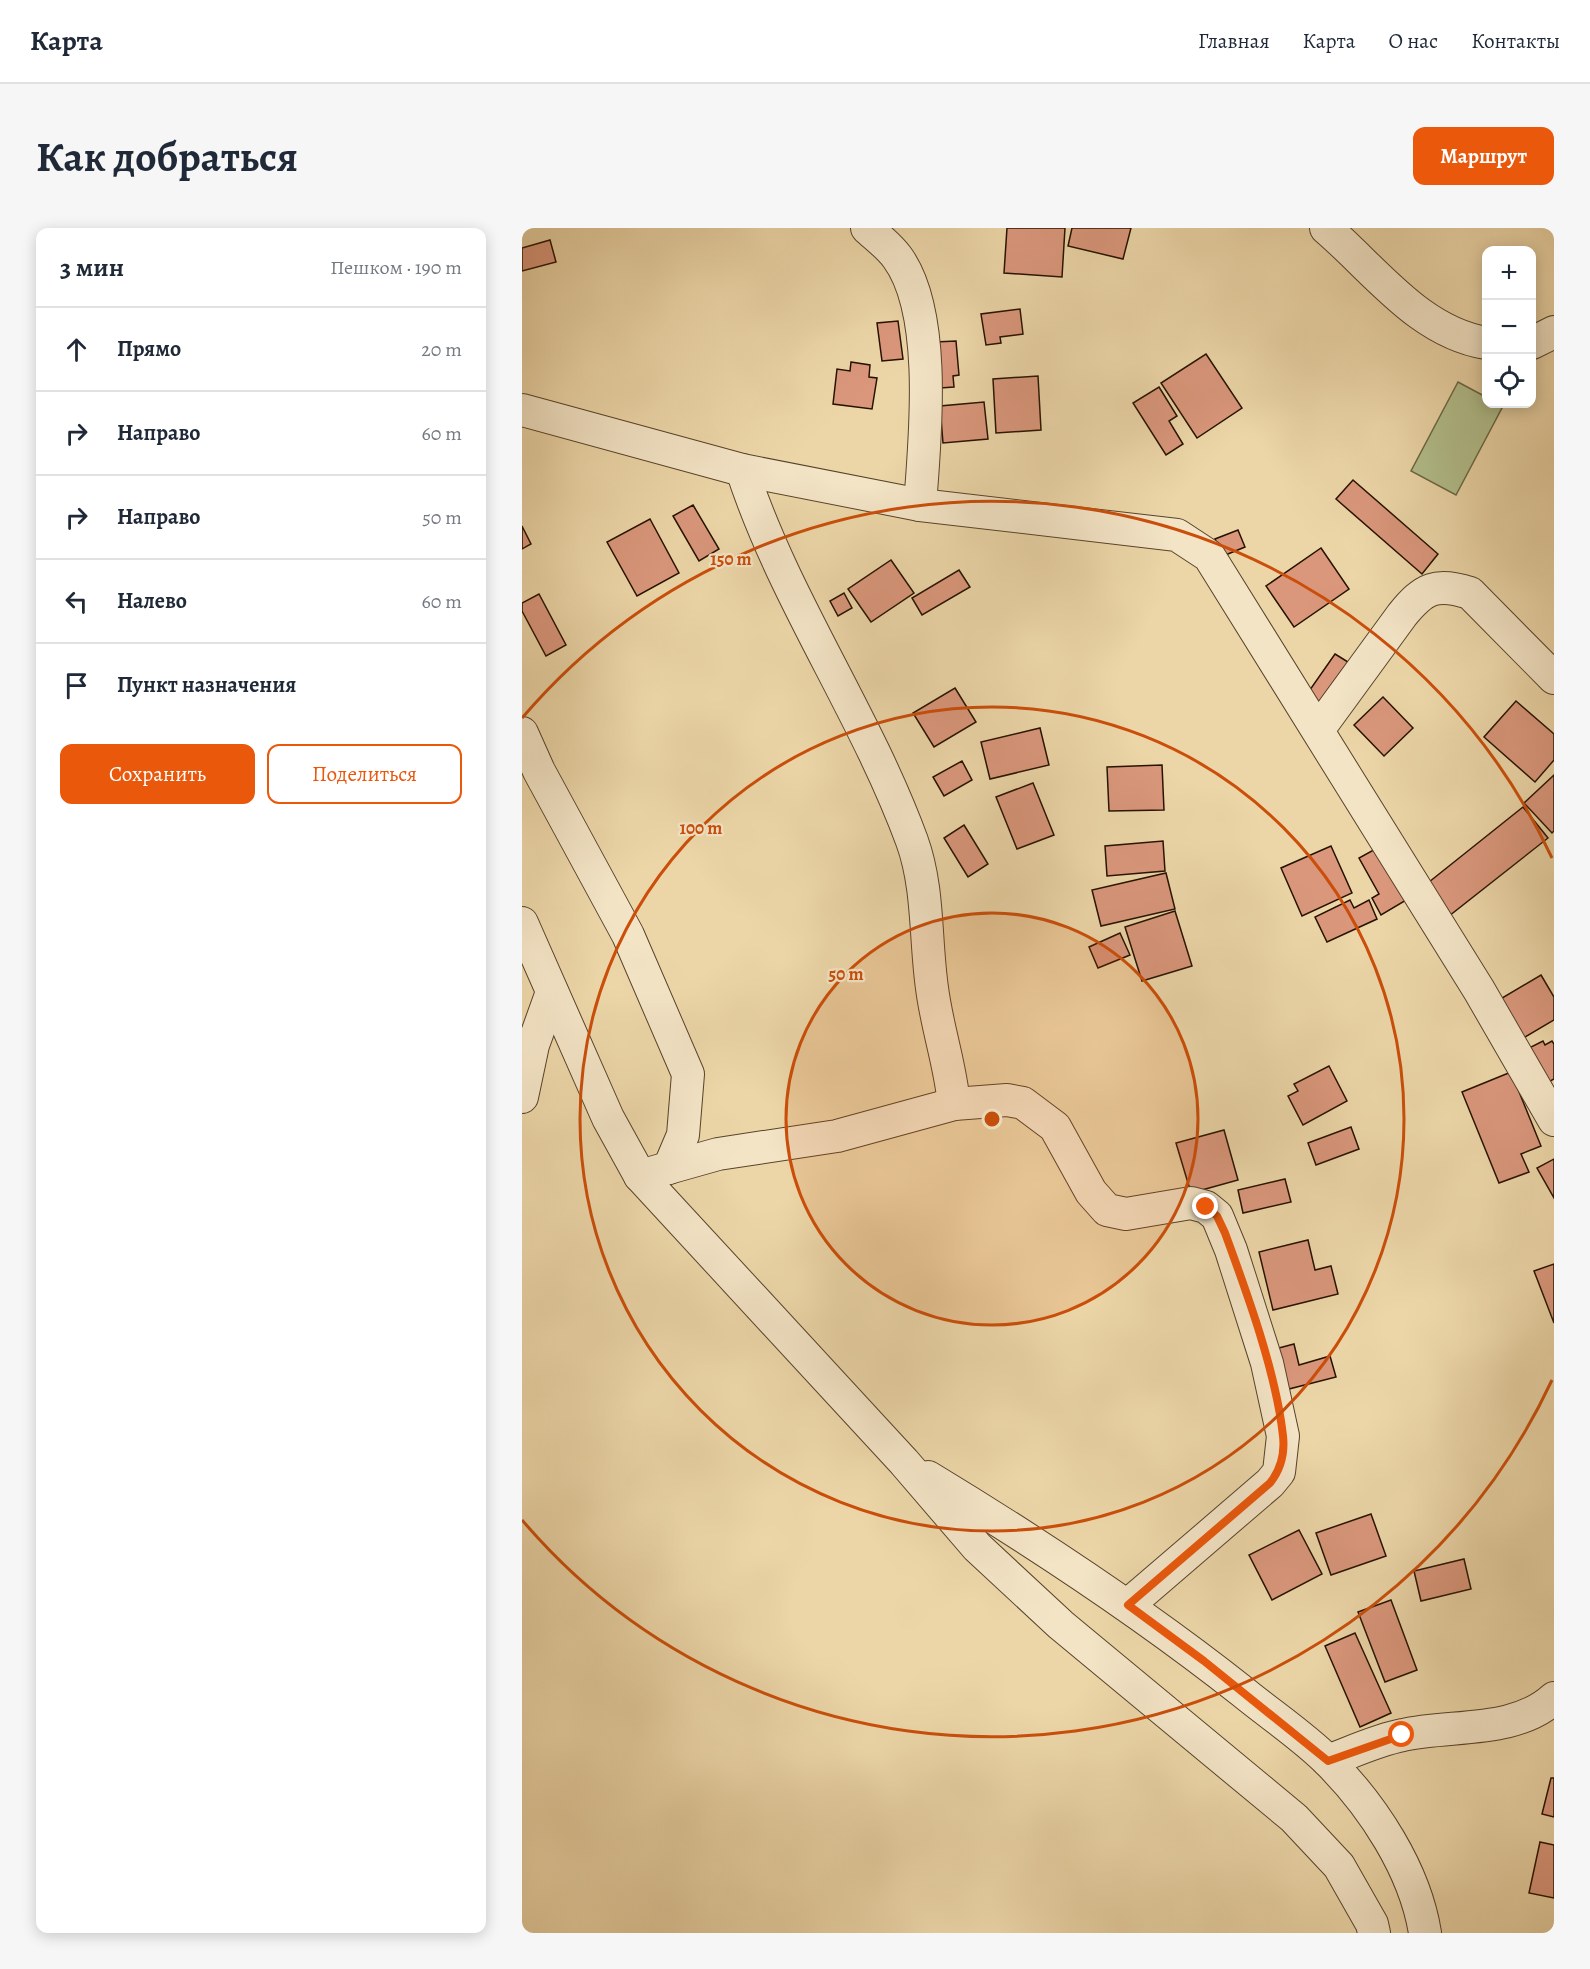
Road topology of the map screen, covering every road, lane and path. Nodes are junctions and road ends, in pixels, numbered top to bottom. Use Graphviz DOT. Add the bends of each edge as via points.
graph roads {
  1 [pos="867,228"];
  2 [pos="1326,228"];
  3 [pos="1554,332"];
  4 [pos="1536,341"];
  5 [pos="1482,342"];
  6 [pos="522,410"];
  7 [pos="742,470"];
  8 [pos="920,505"];
  9 [pos="1554,678"];
  10 [pos="1318,730"];
  11 [pos="522,733"];
  12 [pos="522,923"];
  13 [pos="552,992"];
  14 [pos="522,1097"];
  15 [pos="954,1104"];
  16 [pos="1554,1120"];
  17 [pos="654,1172"];
  18 [pos="904,1462"];
  19 [pos="1128,1605"];
  20 [pos="1554,1698"];
  21 [pos="1328,1761"];
  22 [pos="1374,1933"];
  23 [pos="1425,1933"];
  1 -- 8 [label="street" via="897,256 922,331 928,410"];
  2 -- 5 [label="street" via="1418,312 1449,333"];
  3 -- 4 [label="street"];
  6 -- 7 [label="street"];
  7 -- 8 [label="street"];
  7 -- 15 [label="street" via="758,518 876,754 912,842 926,903 932,989"];
  8 -- 10 [label="street" via="1176,535 1194,544 1209,556"];
  9 -- 10 [label="street" via="1470,594 1453,588 1431,588 1409,607"];
  10 -- 16 [label="street" via="1479,990"];
  11 -- 17 [label="street" via="628,935 688,1074 683,1136"];
  12 -- 13 [label="street"];
  13 -- 14 [label="street" via="533,1045"];
  13 -- 17 [label="street" via="608,1118"];
  15 -- 17 [label="street" via="837,1136 718,1154"];
  15 -- 19 [label="street" via="1007,1100 1023,1103 1055,1127 1091,1192 1107,1210 1126,1214 1191,1203 1206,1207 1217,1216 1231,1250 1267,1363 1283,1436 1279,1472"];
  17 -- 18 [label="street"];
  18 -- 19 [label="street"];
  18 -- 22 [label="street" via="977,1547 1061,1624 1294,1818 1339,1866"];
  19 -- 21 [label="street"];
  20 -- 21 [label="street" via="1541,1710 1514,1720 1402,1735"];
  21 -- 23 [label="street" via="1376,1821 1412,1881"];
}
